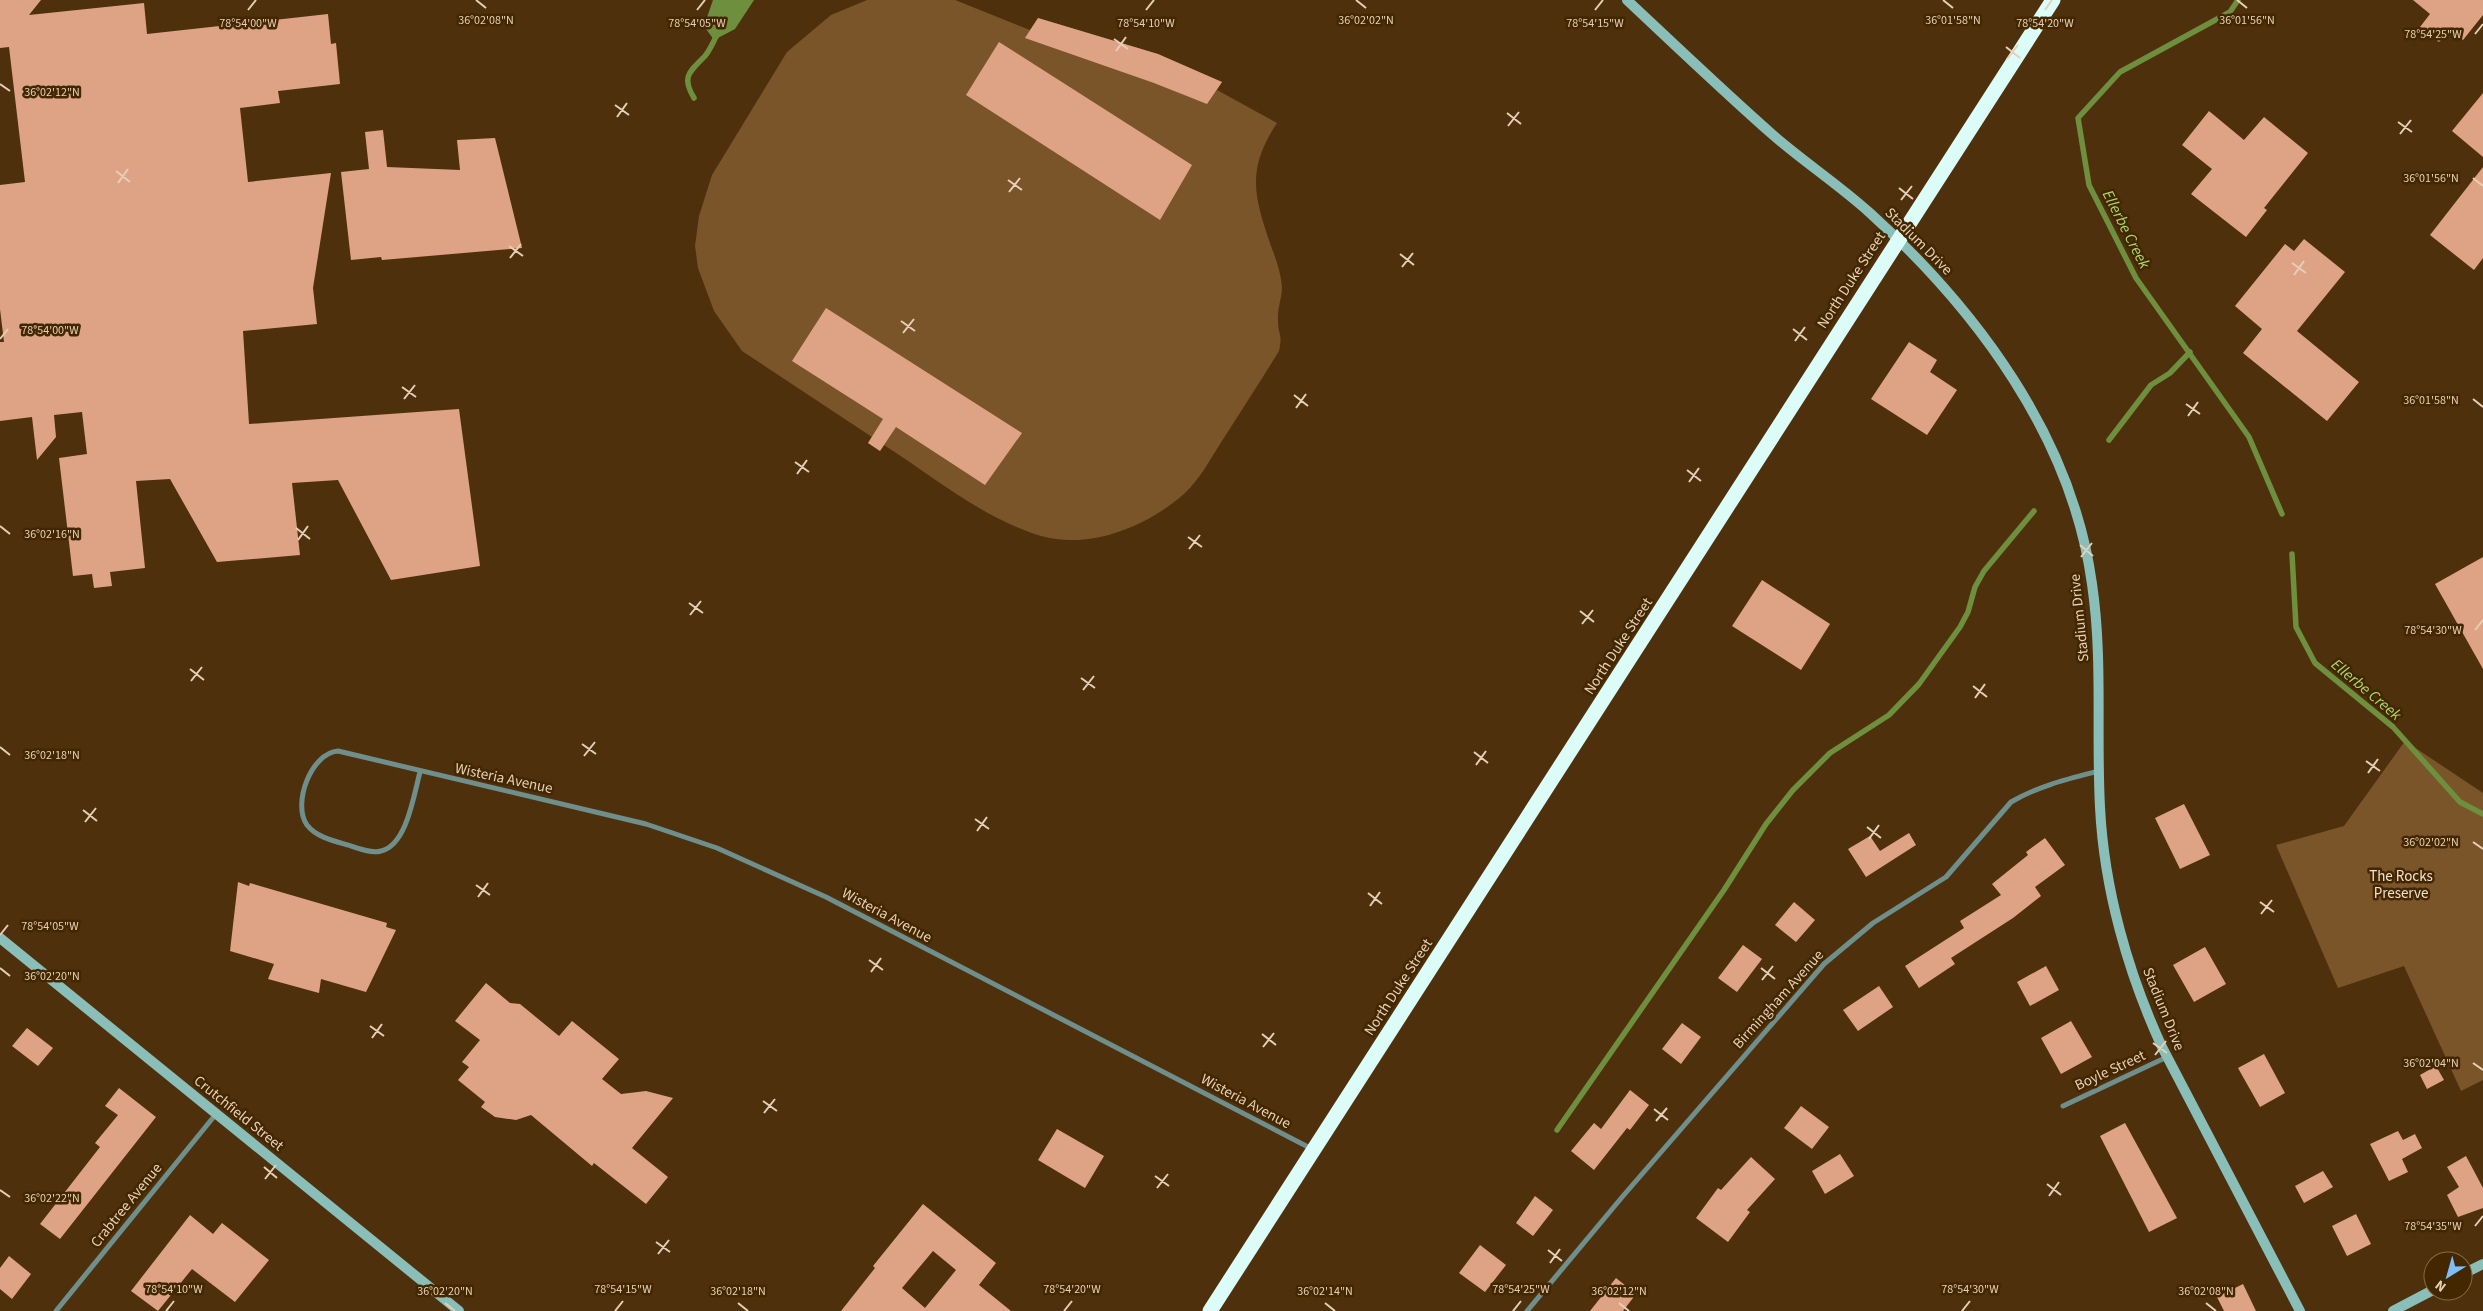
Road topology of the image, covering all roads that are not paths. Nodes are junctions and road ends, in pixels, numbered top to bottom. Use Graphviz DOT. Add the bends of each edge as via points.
graph roads {
  1 [pos="1627,0"];
  2 [pos="2053,0"];
  3 [pos="1898,240"];
  4 [pos="2099,771"];
  5 [pos="420,772"];
  6 [pos="0,938"];
  7 [pos="2167,1057"];
  8 [pos="2063,1106"];
  9 [pos="216,1114"];
  10 [pos="1314,1150"];
  11 [pos="2423,1295"];
  12 [pos="56,1311"];
  13 [pos="458,1311"];
  14 [pos="1210,1311"];
  15 [pos="1527,1311"];
  16 [pos="2300,1311"];
  17 [pos="2393,1311"];
  1 -- 3 [label="street, Stadium Drive" via="1774,136 1867,210"];
  2 -- 3 [label="highway, North Duke Street"];
  3 -- 4 [label="street, Stadium Drive" via="1950,294 2005,368 2034,415 2064,479 2083,539 2099,636"];
  3 -- 10 [label="highway, North Duke Street"];
  4 -- 7 [label="street, Stadium Drive" via="2104,849 2118,922 2150,1020"];
  4 -- 15 [label="street, Birmingham Avenue" via="2064,780 2011,802 1946,877 1872,923 1824,964"];
  5 -- 5 [label="street, Wisteria Avenue" via="347,752 327,754 317,762 306,787 303,804 306,824 324,837 381,852 402,833"];
  5 -- 10 [label="street, Wisteria Avenue" via="646,824 770,870"];
  6 -- 9 [label="street, Crutchfield Street"];
  7 -- 8 [label="street, Boyle Street"];
  7 -- 16 [label="street, Stadium Drive"];
  9 -- 12 [label="street, Crabtree Avenue"];
  9 -- 13 [label="street, Crutchfield Street"];
  10 -- 14 [label="highway, North Duke Street"];
  11 -- 17 [label="street"];
}
